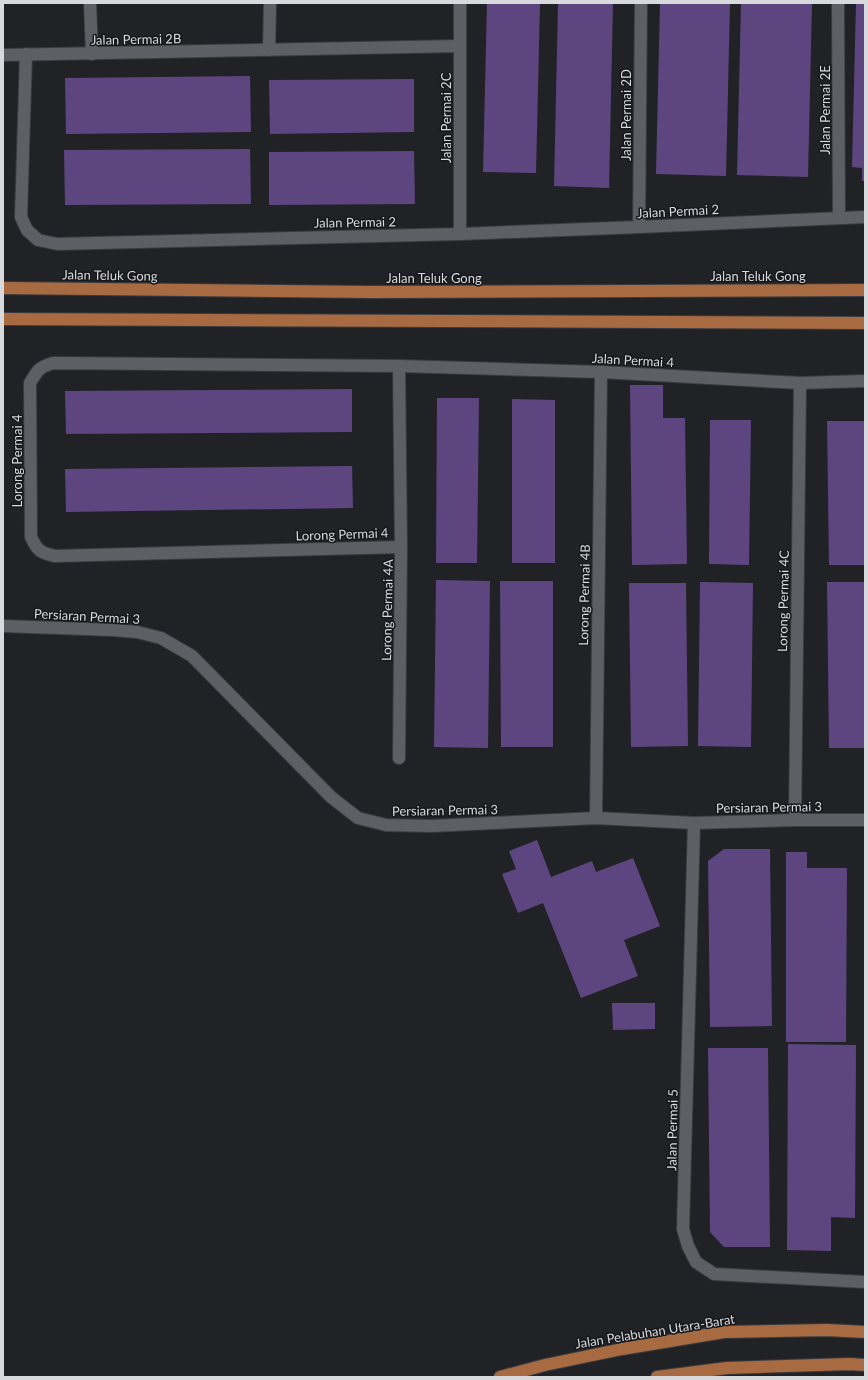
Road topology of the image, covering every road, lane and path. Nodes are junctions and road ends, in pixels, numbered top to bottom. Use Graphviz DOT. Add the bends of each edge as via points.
graph roads {
  1 [pos="90,3"];
  2 [pos="270,3"];
  3 [pos="460,3"];
  4 [pos="641,3"];
  5 [pos="838,3"];
  6 [pos="460,46"];
  7 [pos="269,50"];
  8 [pos="26,54"];
  9 [pos="92,54"];
  10 [pos="3,55"];
  11 [pos="865,217"];
  12 [pos="839,218"];
  13 [pos="639,227"];
  14 [pos="460,234"];
  15 [pos="3,288"];
  16 [pos="865,290"];
  17 [pos="3,319"];
  18 [pos="865,323"];
  19 [pos="398,366"];
  20 [pos="601,372"];
  21 [pos="865,382"];
  22 [pos="800,383"];
  23 [pos="401,547"];
  24 [pos="3,626"];
  25 [pos="399,758"];
  26 [pos="596,818"];
  27 [pos="795,820"];
  28 [pos="865,820"];
  29 [pos="694,823"];
  30 [pos="865,1282"];
  31 [pos="865,1332"];
  32 [pos="865,1365"];
  33 [pos="500,1377"];
  34 [pos="657,1377"];
  1 -- 9 [label="street"];
  2 -- 7 [label="street"];
  3 -- 6 [label="street, Jalan Permai 2C"];
  4 -- 13 [label="street, Jalan Permai 2D"];
  5 -- 12 [label="street, Jalan Permai 2E"];
  6 -- 7 [label="street, Jalan Permai 2B"];
  6 -- 14 [label="street, Jalan Permai 2C"];
  7 -- 9 [label="street, Jalan Permai 2B"];
  8 -- 9 [label="street, Jalan Permai 2B"];
  8 -- 10 [label="street, Jalan Permai 2B"];
  8 -- 14 [label="street, Jalan Permai 2" via="21,217 27,230 38,240 56,244"];
  11 -- 12 [label="street, Jalan Permai 2"];
  12 -- 13 [label="street, Jalan Permai 2"];
  13 -- 14 [label="street, Jalan Permai 2"];
  15 -- 16 [label="main road, Jalan Teluk Gong" via="371,292"];
  17 -- 18 [label="main road"];
  19 -- 20 [label="street, Jalan Permai 4"];
  19 -- 23 [label="street, Lorong Permai 4A"];
  19 -- 23 [label="street, Lorong Permai 4" via="53,364 41,367 30,383 31,536 43,554 55,556"];
  20 -- 22 [label="street, Jalan Permai 4"];
  20 -- 26 [label="street, Lorong Permai 4B"];
  21 -- 22 [label="street, Jalan Permai 4"];
  22 -- 27 [label="street, Lorong Permai 4C"];
  23 -- 25 [label="street, Lorong Permai 4A"];
  24 -- 26 [label="street, Persiaran Permai 3" via="131,632 161,638 192,656 307,775 331,798 358,818 386,826"];
  26 -- 29 [label="street, Persiaran Permai 3"];
  27 -- 28 [label="street, Persiaran Permai 3"];
  27 -- 29 [label="street, Persiaran Permai 3"];
  29 -- 30 [label="street, Jalan Permai 5" via="683,1229 688,1246 696,1262 714,1274"];
  31 -- 33 [label="main road, Jalan Pelabuhan Utara-Barat" via="724,1332 622,1349"];
  32 -- 34 [label="main road" via="727,1368"];
}
